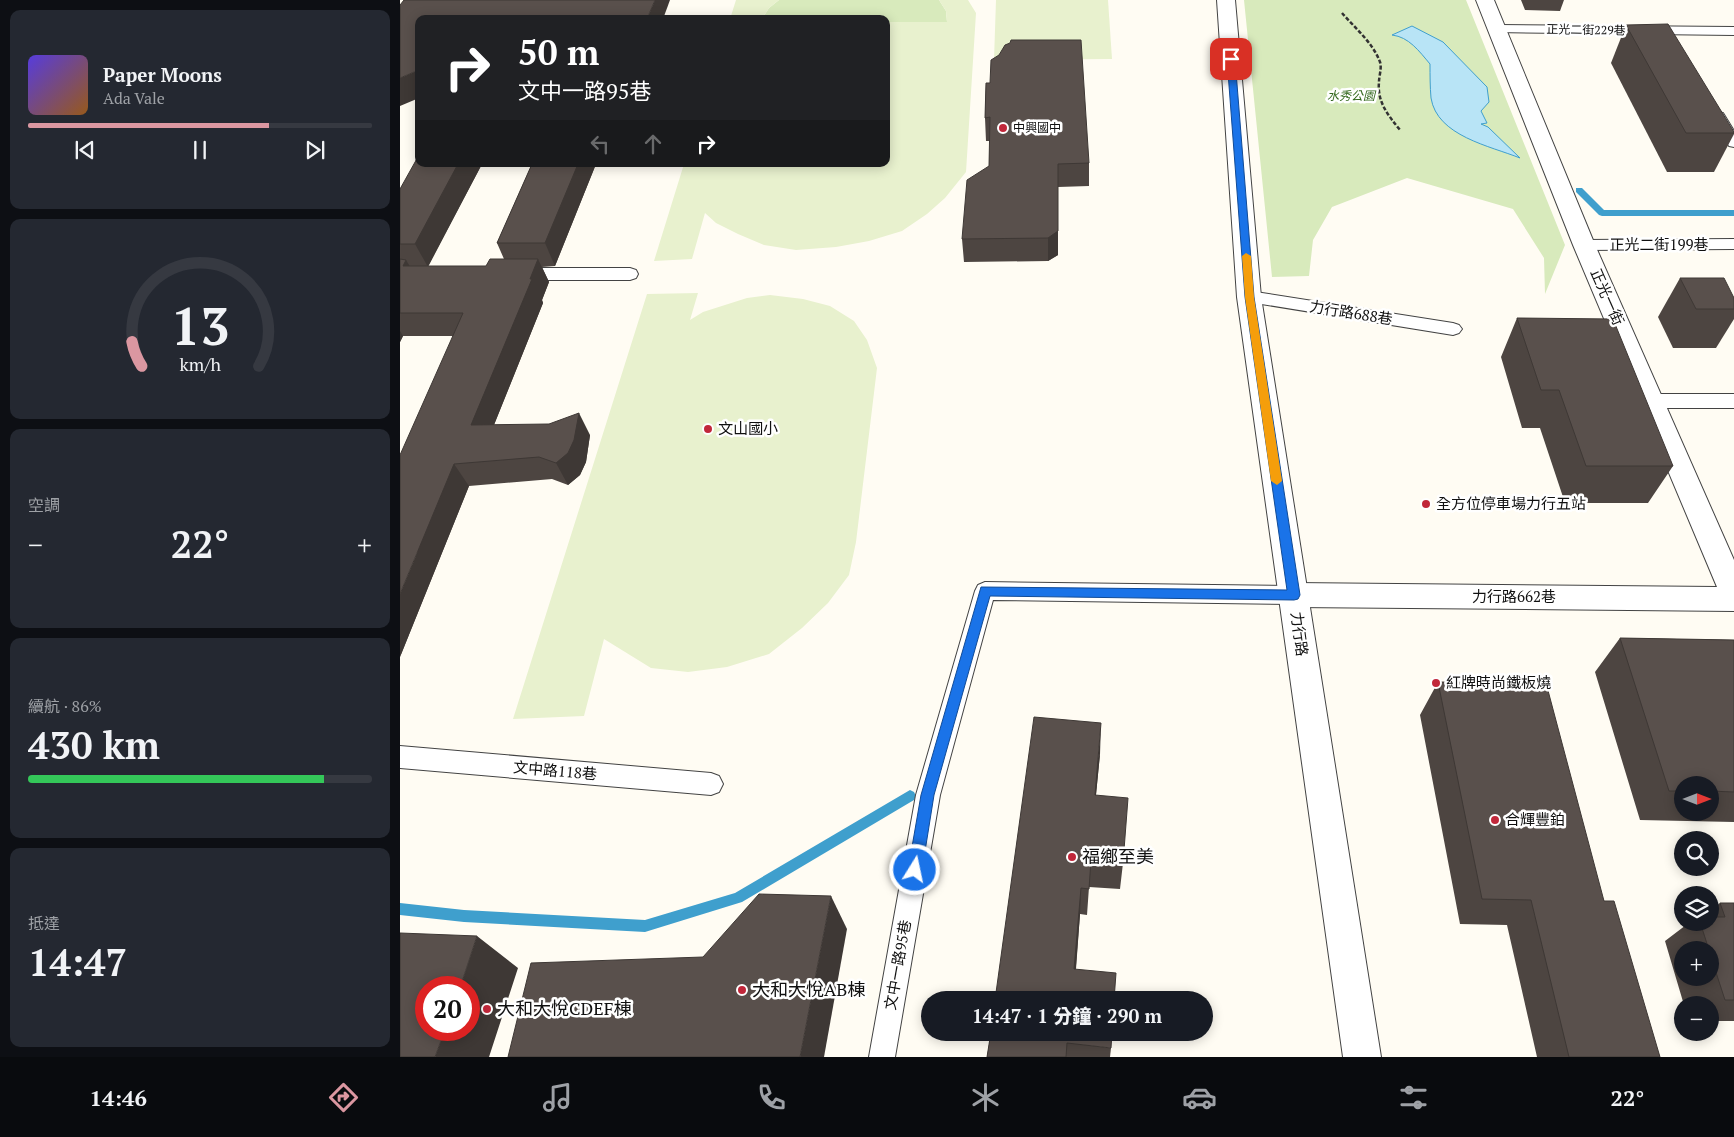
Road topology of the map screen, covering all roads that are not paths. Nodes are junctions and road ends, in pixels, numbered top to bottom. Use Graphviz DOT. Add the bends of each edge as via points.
graph roads {
  1 [pos="1226,0"];
  2 [pos="1485,0"];
  3 [pos="1498,29"];
  4 [pos="1668,31"];
  5 [pos="1734,31"];
  6 [pos="1677,47"];
  7 [pos="1710,103"];
  8 [pos="1734,143"];
  9 [pos="1734,244"];
  10 [pos="1584,245"];
  11 [pos="500,274"];
  12 [pos="630,274"];
  13 [pos="1250,297"];
  14 [pos="1453,329"];
  15 [pos="1652,401"];
  16 [pos="1734,401"];
  17 [pos="1734,593"];
  18 [pos="1294,595"];
  19 [pos="1734,599"];
  20 [pos="400,758"];
  21 [pos="711,784"];
  22 [pos="882,1057"];
  23 [pos="1362,1057"];
  1 -- 13 [label="street, 力行路"];
  2 -- 3 [label="street, 正光一街"];
  3 -- 4 [label="lane, 正光二街229巷"];
  3 -- 10 [label="street, 正光一街"];
  4 -- 5 [label="lane, 正光二街229巷"];
  4 -- 6 [label="lane"];
  7 -- 8 [label="lane"];
  9 -- 10 [label="lane, 正光二街199巷"];
  10 -- 15 [label="street, 正光一街"];
  11 -- 12 [label="lane"];
  13 -- 14 [label="lane, 力行路688巷"];
  13 -- 18 [label="street, 力行路"];
  15 -- 16 [label="lane"];
  15 -- 17 [label="street, 正光一街"];
  18 -- 19 [label="street, 力行路662巷"];
  18 -- 22 [label="lane, 文中一路95巷" via="986,591 928,795"];
  18 -- 23 [label="street, 力行路"];
  20 -- 21 [label="lane, 文中路118巷"];
}
